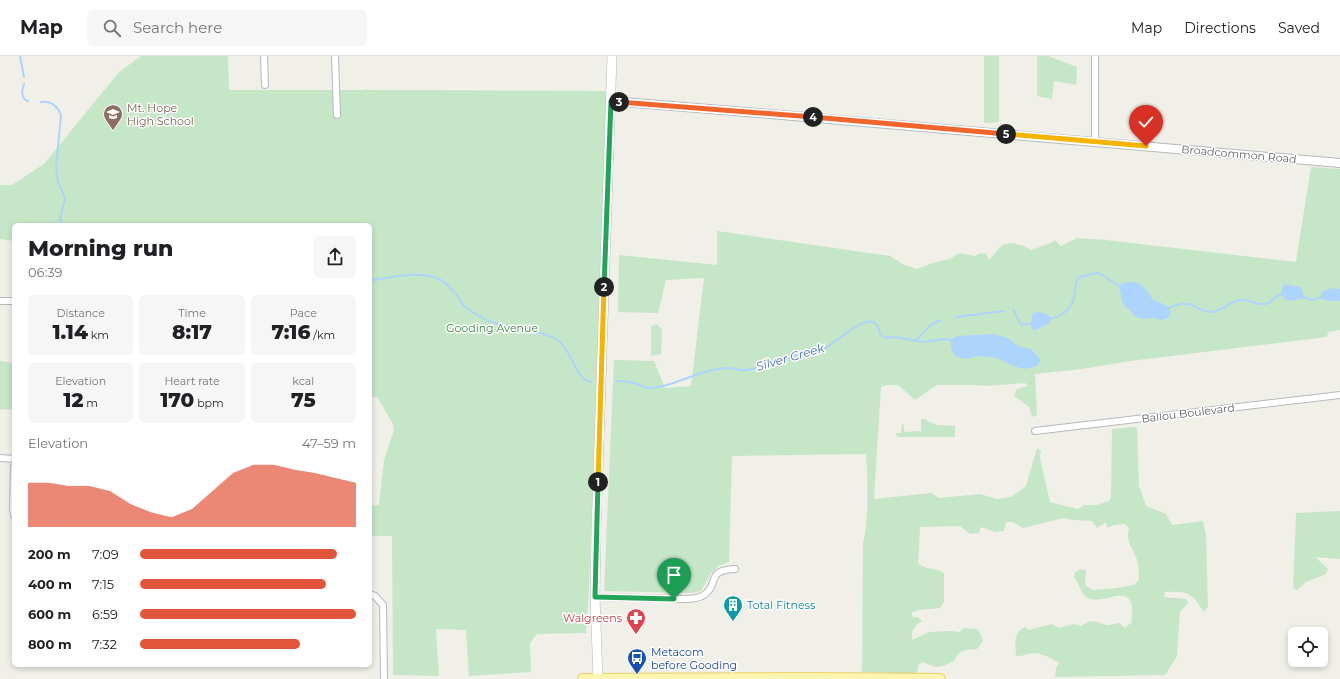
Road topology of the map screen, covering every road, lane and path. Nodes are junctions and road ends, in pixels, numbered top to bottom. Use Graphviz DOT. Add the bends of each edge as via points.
graph roads {
  1 [pos="264,56"];
  2 [pos="335,56"];
  3 [pos="612,56"];
  4 [pos="1095,56"];
  5 [pos="265,85"];
  6 [pos="611,101"];
  7 [pos="337,115"];
  8 [pos="1095,142"];
  9 [pos="1340,164"];
  10 [pos="0,301"];
  11 [pos="12,301"];
  12 [pos="1340,395"];
  13 [pos="1035,431"];
  14 [pos="0,458"];
  15 [pos="12,459"];
  16 [pos="736,569"];
  17 [pos="372,595"];
  18 [pos="595,597"];
  19 [pos="384,679"];
  20 [pos="583,679"];
  21 [pos="598,679"];
  22 [pos="940,679"];
  1 -- 5 [label="street"];
  2 -- 7 [label="street"];
  3 -- 6 [label="main road"];
  4 -- 8 [label="street"];
  6 -- 8 [label="street, Broadcommon Road"];
  6 -- 18 [label="main road"];
  8 -- 9 [label="street, Broadcommon Road"];
  10 -- 11 [label="street"];
  12 -- 13 [label="street, Ballou Boulevard"];
  14 -- 15 [label="street"];
  16 -- 18 [label="street" via="720,571 707,593 697,598 683,600"];
  17 -- 19 [label="street" via="383,606"];
  18 -- 21 [label="main road"];
  20 -- 21 [label="main road"];
  21 -- 22 [label="main road"];
}
